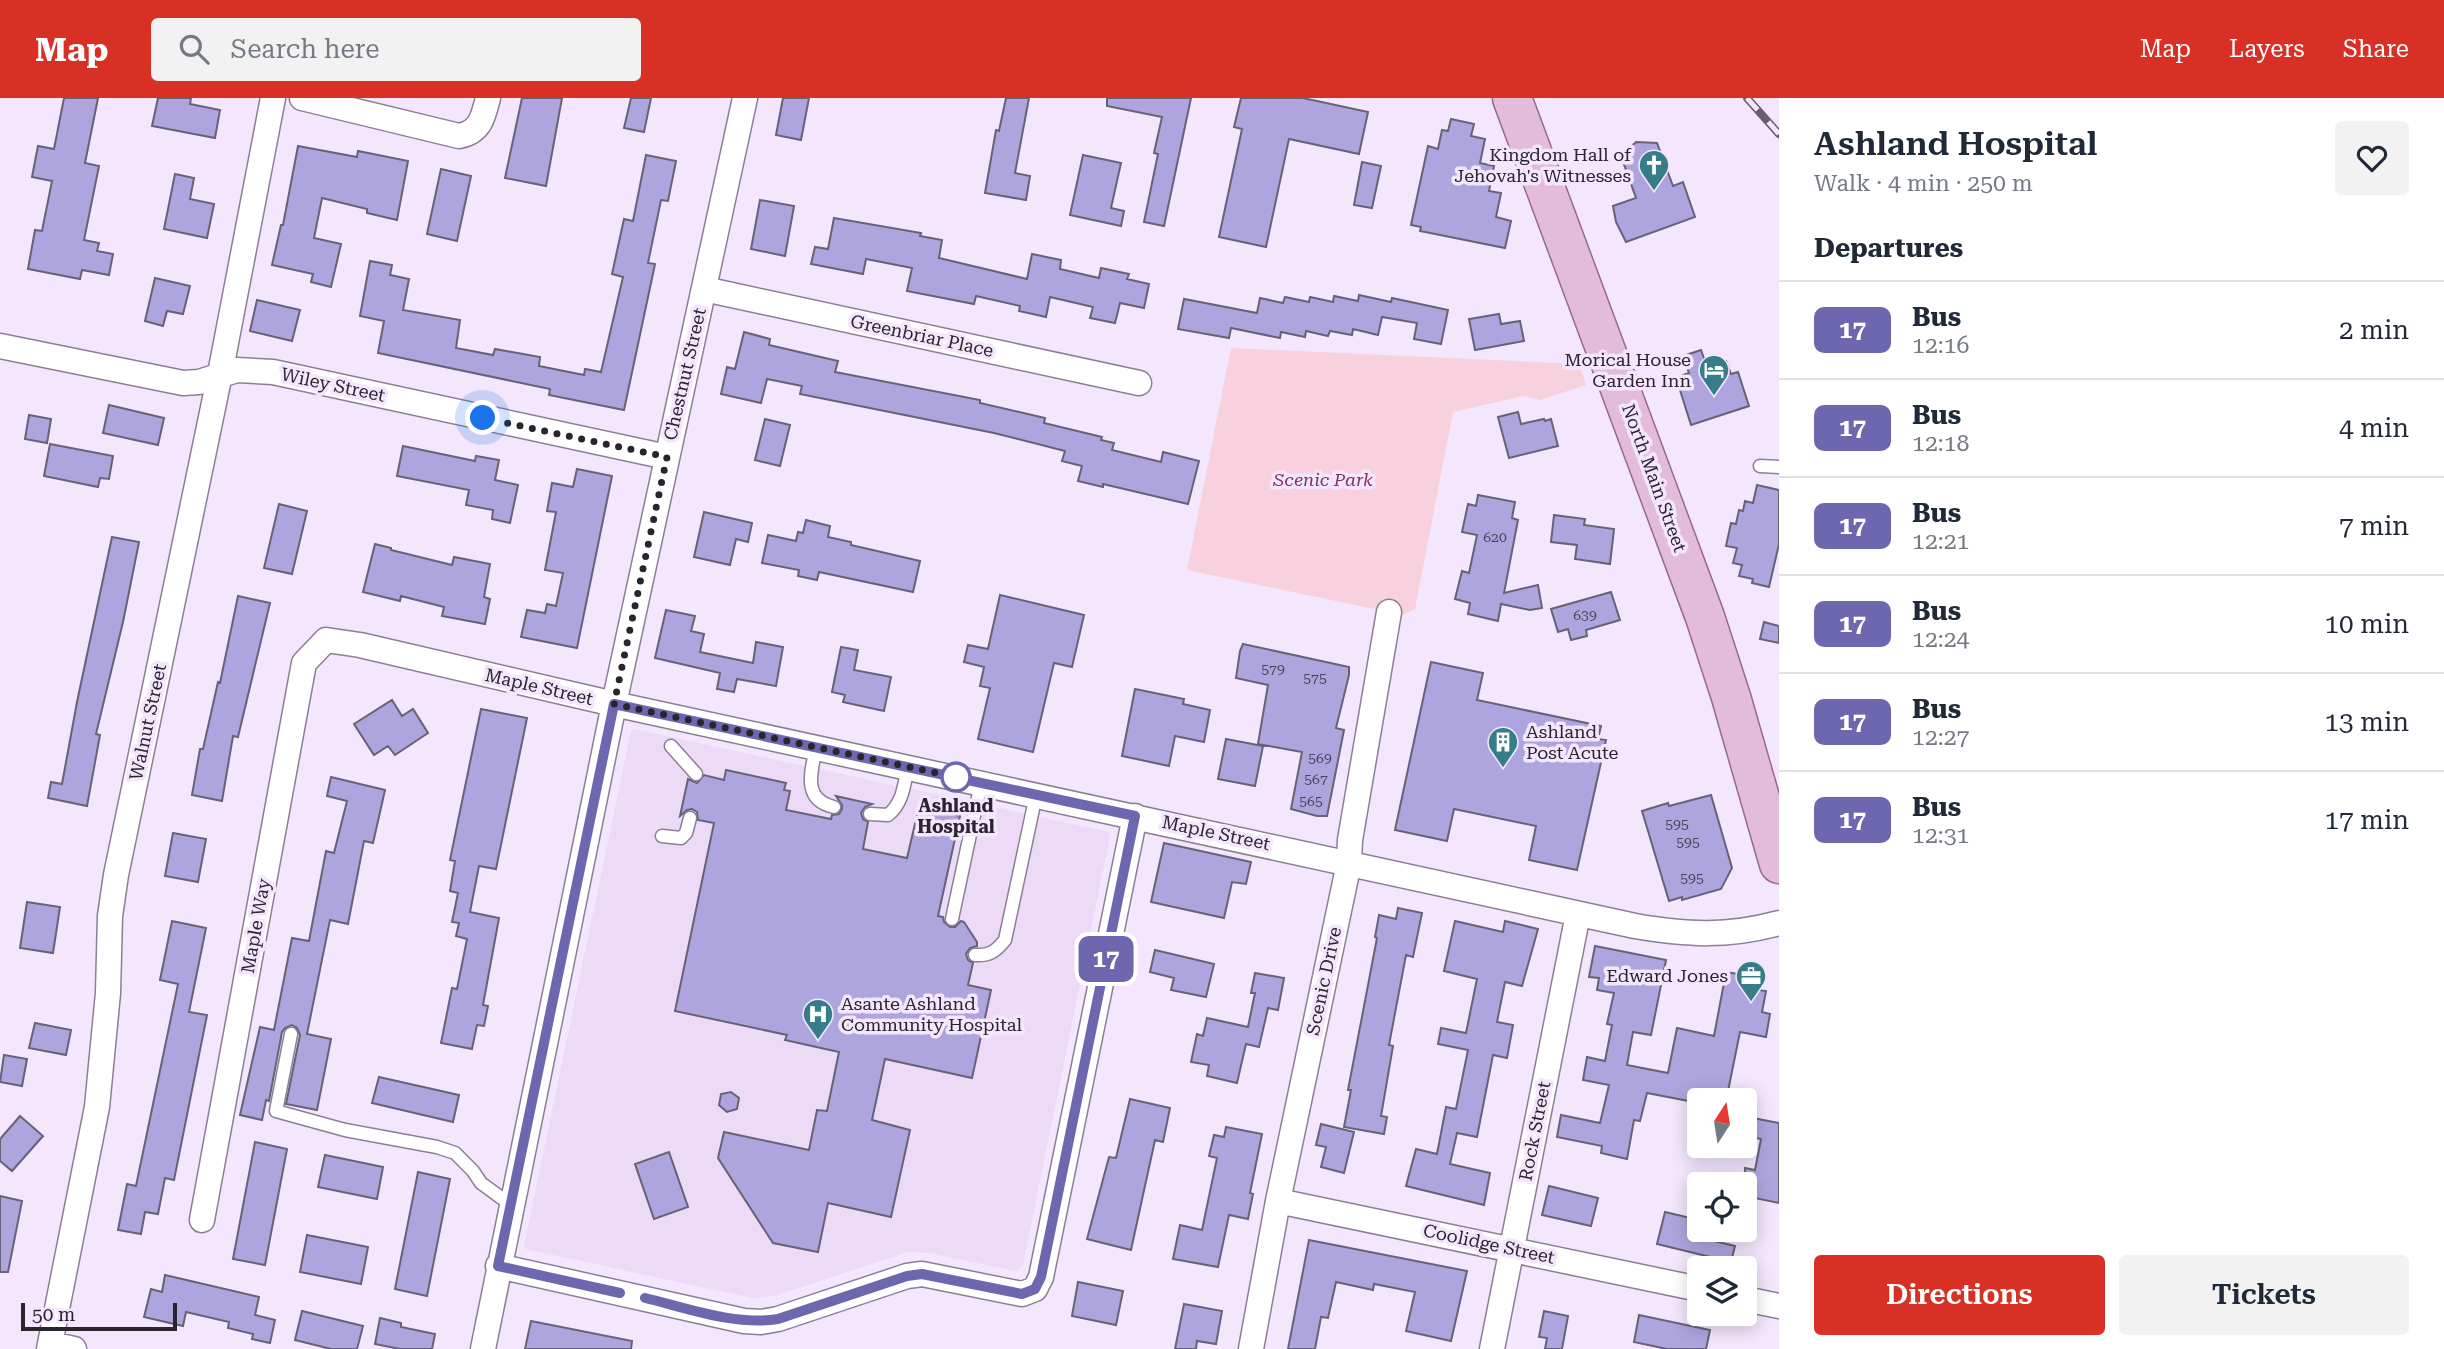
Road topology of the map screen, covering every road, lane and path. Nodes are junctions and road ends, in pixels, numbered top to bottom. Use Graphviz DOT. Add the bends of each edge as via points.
graph roads {
  1 [pos="273,98"];
  2 [pos="302,98"];
  3 [pos="488,98"];
  4 [pos="745,98"];
  5 [pos="1512,98"];
  6 [pos="704,289"];
  7 [pos="0,346"];
  8 [pos="220,374"];
  9 [pos="1139,383"];
  10 [pos="667,457"];
  11 [pos="1760,466"];
  12 [pos="1779,467"];
  13 [pos="1390,612"];
  14 [pos="326,640"];
  15 [pos="614,704"];
  16 [pos="671,746"];
  17 [pos="816,748"];
  18 [pos="908,767"];
  19 [pos="696,774"];
  20 [pos="981,783"];
  21 [pos="1036,795"];
  22 [pos="834,807"];
  23 [pos="870,814"];
  24 [pos="1135,816"];
  25 [pos="690,818"];
  26 [pos="662,836"];
  27 [pos="1349,863"];
  28 [pos="1779,864"];
  29 [pos="1578,914"];
  30 [pos="952,919"];
  31 [pos="1779,923"];
  32 [pos="975,954"];
  33 [pos="291,1034"];
  34 [pos="1278,1201"];
  35 [pos="511,1205"];
  36 [pos="202,1220"];
  37 [pos="1511,1248"];
  38 [pos="498,1266"];
  39 [pos="1687,1286"];
  40 [pos="1757,1301"];
  41 [pos="1779,1306"];
  42 [pos="58,1348"];
  43 [pos="483,1349"];
  44 [pos="1251,1349"];
  45 [pos="1492,1349"];
  1 -- 8 [label="street, Walnut Street"];
  2 -- 3 [label="street" via="458,136 478,128"];
  4 -- 6 [label="street, Chestnut Street"];
  5 -- 28 [label="main road, North Main Street" via="1705,617"];
  6 -- 9 [label="street, Greenbriar Place"];
  6 -- 10 [label="street, Chestnut Street"];
  7 -- 8 [label="street, Wiley Street" via="166,381 199,382"];
  8 -- 10 [label="street, Wiley Street" via="273,372"];
  8 -- 42 [label="street, Walnut Street" via="116,875 97,1107"];
  10 -- 15 [label="street, Chestnut Street"];
  11 -- 12 [label="lane"];
  13 -- 27 [label="street, Scenic Drive"];
  14 -- 15 [label="street, Maple Street"];
  14 -- 36 [label="street, Maple Way" via="304,663"];
  15 -- 17 [label="street, Maple Street"];
  15 -- 35 [label="street, Chestnut Street"];
  16 -- 19 [label="lane"];
  17 -- 18 [label="street, Maple Street"];
  17 -- 22 [label="lane" via="811,785 815,797"];
  18 -- 20 [label="street, Maple Street"];
  18 -- 23 [label="lane" via="896,809 888,815"];
  20 -- 21 [label="street, Maple Street"];
  20 -- 30 [label="lane"];
  21 -- 24 [label="street, Maple Street"];
  21 -- 32 [label="lane" via="1004,940 996,951"];
  24 -- 27 [label="street, Maple Street"];
  24 -- 38 [label="street" via="1035,1289 1022,1294 922,1274 761,1322"];
  25 -- 26 [label="lane" via="681,838"];
  27 -- 29 [label="street, Maple Street"];
  27 -- 34 [label="street, Scenic Drive"];
  29 -- 31 [label="street, Maple Street" via="1678,934 1752,930"];
  29 -- 37 [label="street, Rock Street"];
  33 -- 35 [label="lane" via="276,1111 455,1153 481,1184"];
  34 -- 37 [label="street, Coolidge Street"];
  34 -- 44 [label="street, Scenic Drive"];
  35 -- 38 [label="street, Chestnut Street"];
  37 -- 39 [label="street, Coolidge Street"];
  37 -- 45 [label="street, Rock Street"];
  38 -- 43 [label="street, Chestnut Street"];
  40 -- 41 [label="street"];
}
